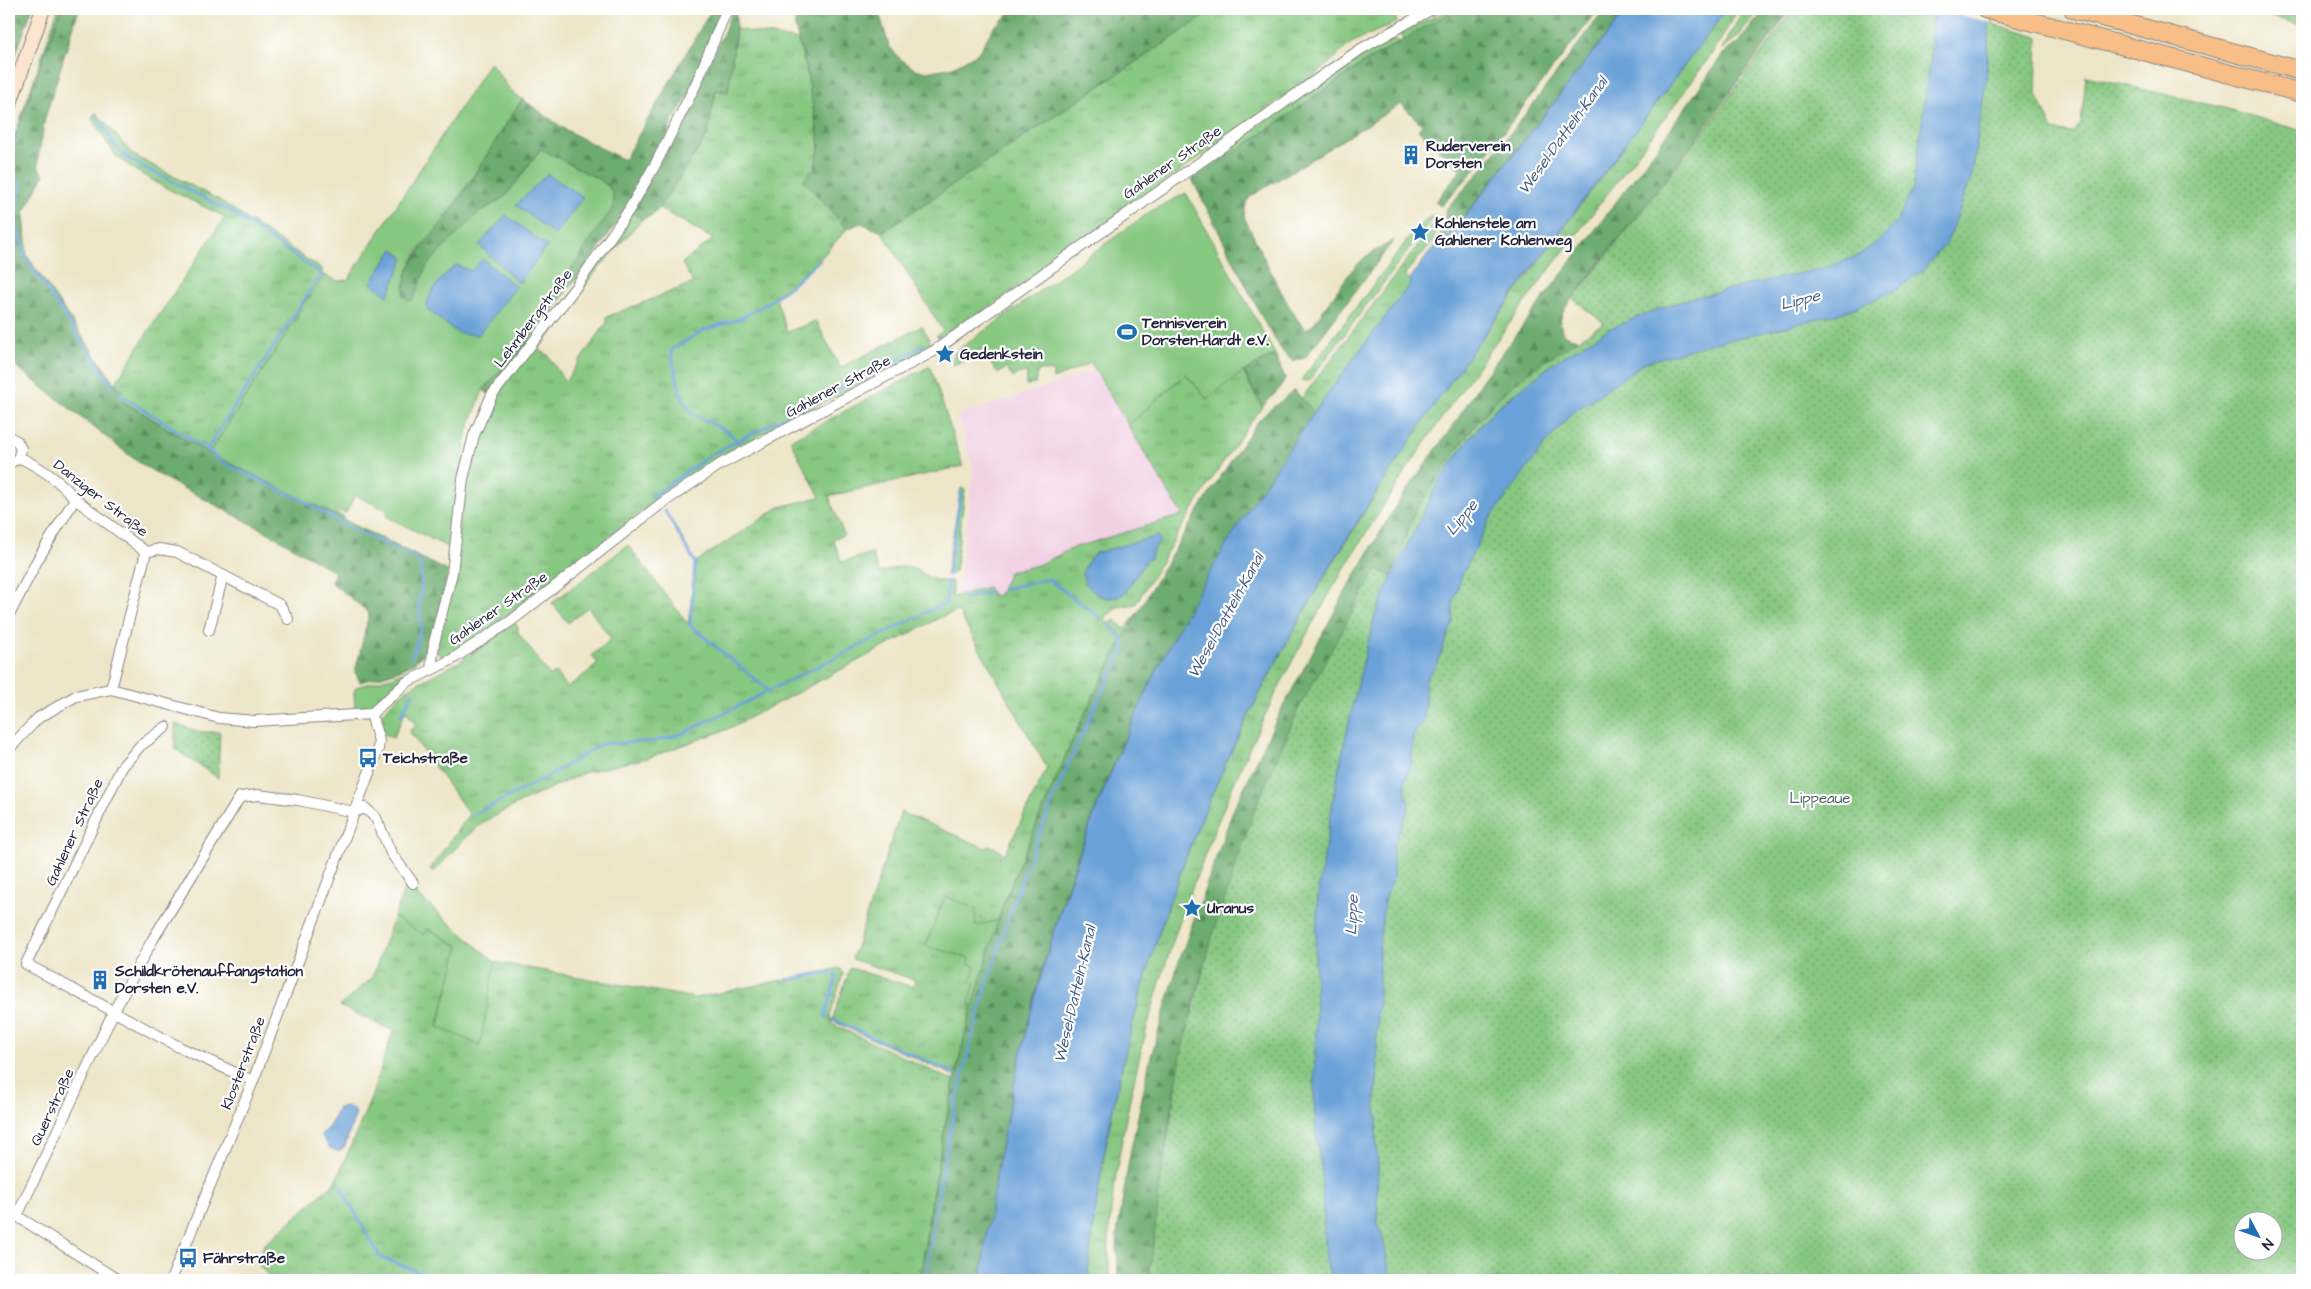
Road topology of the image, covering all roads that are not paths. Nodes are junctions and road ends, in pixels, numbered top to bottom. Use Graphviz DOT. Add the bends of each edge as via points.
graph roads {
  1 [pos="43,9"];
  2 [pos="727,9"];
  3 [pos="1432,9"];
  4 [pos="1985,9"];
  5 [pos="2073,9"];
  6 [pos="2302,71"];
  7 [pos="2302,93"];
  8 [pos="9,106"];
  9 [pos="9,437"];
  10 [pos="20,457"];
  11 [pos="9,463"];
  12 [pos="75,499"];
  13 [pos="146,552"];
  14 [pos="223,575"];
  15 [pos="9,616"];
  16 [pos="288,619"];
  17 [pos="208,630"];
  18 [pos="431,669"];
  19 [pos="110,689"];
  20 [pos="370,714"];
  21 [pos="166,727"];
  22 [pos="9,749"];
  23 [pos="354,812"];
  24 [pos="413,883"];
  25 [pos="114,1011"];
  26 [pos="253,1081"];
  27 [pos="13,1213"];
  28 [pos="118,1280"];
  29 [pos="170,1280"];
  1 -- 8 [label="main road"];
  2 -- 18 [label="street, Lehmbergstraße" via="696,84 629,210 575,288 492,395 478,427 463,479 452,573 434,643"];
  3 -- 18 [label="street, Gahlener Straße" via="1326,73 934,351 720,464 662,503 511,621 451,660"];
  4 -- 7 [label="highway"];
  5 -- 6 [label="highway"];
  9 -- 10 [label="street" via="20,444"];
  10 -- 11 [label="street"];
  10 -- 12 [label="street, Danziger Straße" via="68,490"];
  12 -- 13 [label="street, Danziger Straße"];
  12 -- 15 [label="street"];
  13 -- 14 [label="street" via="159,549 177,552"];
  13 -- 19 [label="street, Danziger Straße"];
  14 -- 16 [label="street" via="280,605"];
  14 -- 17 [label="street"];
  18 -- 20 [label="street, Gahlener Straße" via="407,682"];
  19 -- 20 [label="street" via="236,720"];
  19 -- 22 [label="street" via="76,696 38,718"];
  20 -- 23 [label="street, Klosterstraße" via="379,741 378,749"];
  21 -- 25 [label="street, Gahlener Straße" via="140,746 122,767 26,964"];
  23 -- 24 [label="street" via="365,808 376,818 391,853"];
  23 -- 25 [label="street" via="298,800 240,797 153,939"];
  23 -- 26 [label="street, Klosterstraße"];
  25 -- 26 [label="street" via="181,1048"];
  25 -- 27 [label="street, Querstraße"];
  26 -- 29 [label="street, Klosterstraße"];
  27 -- 28 [label="street"];
}
